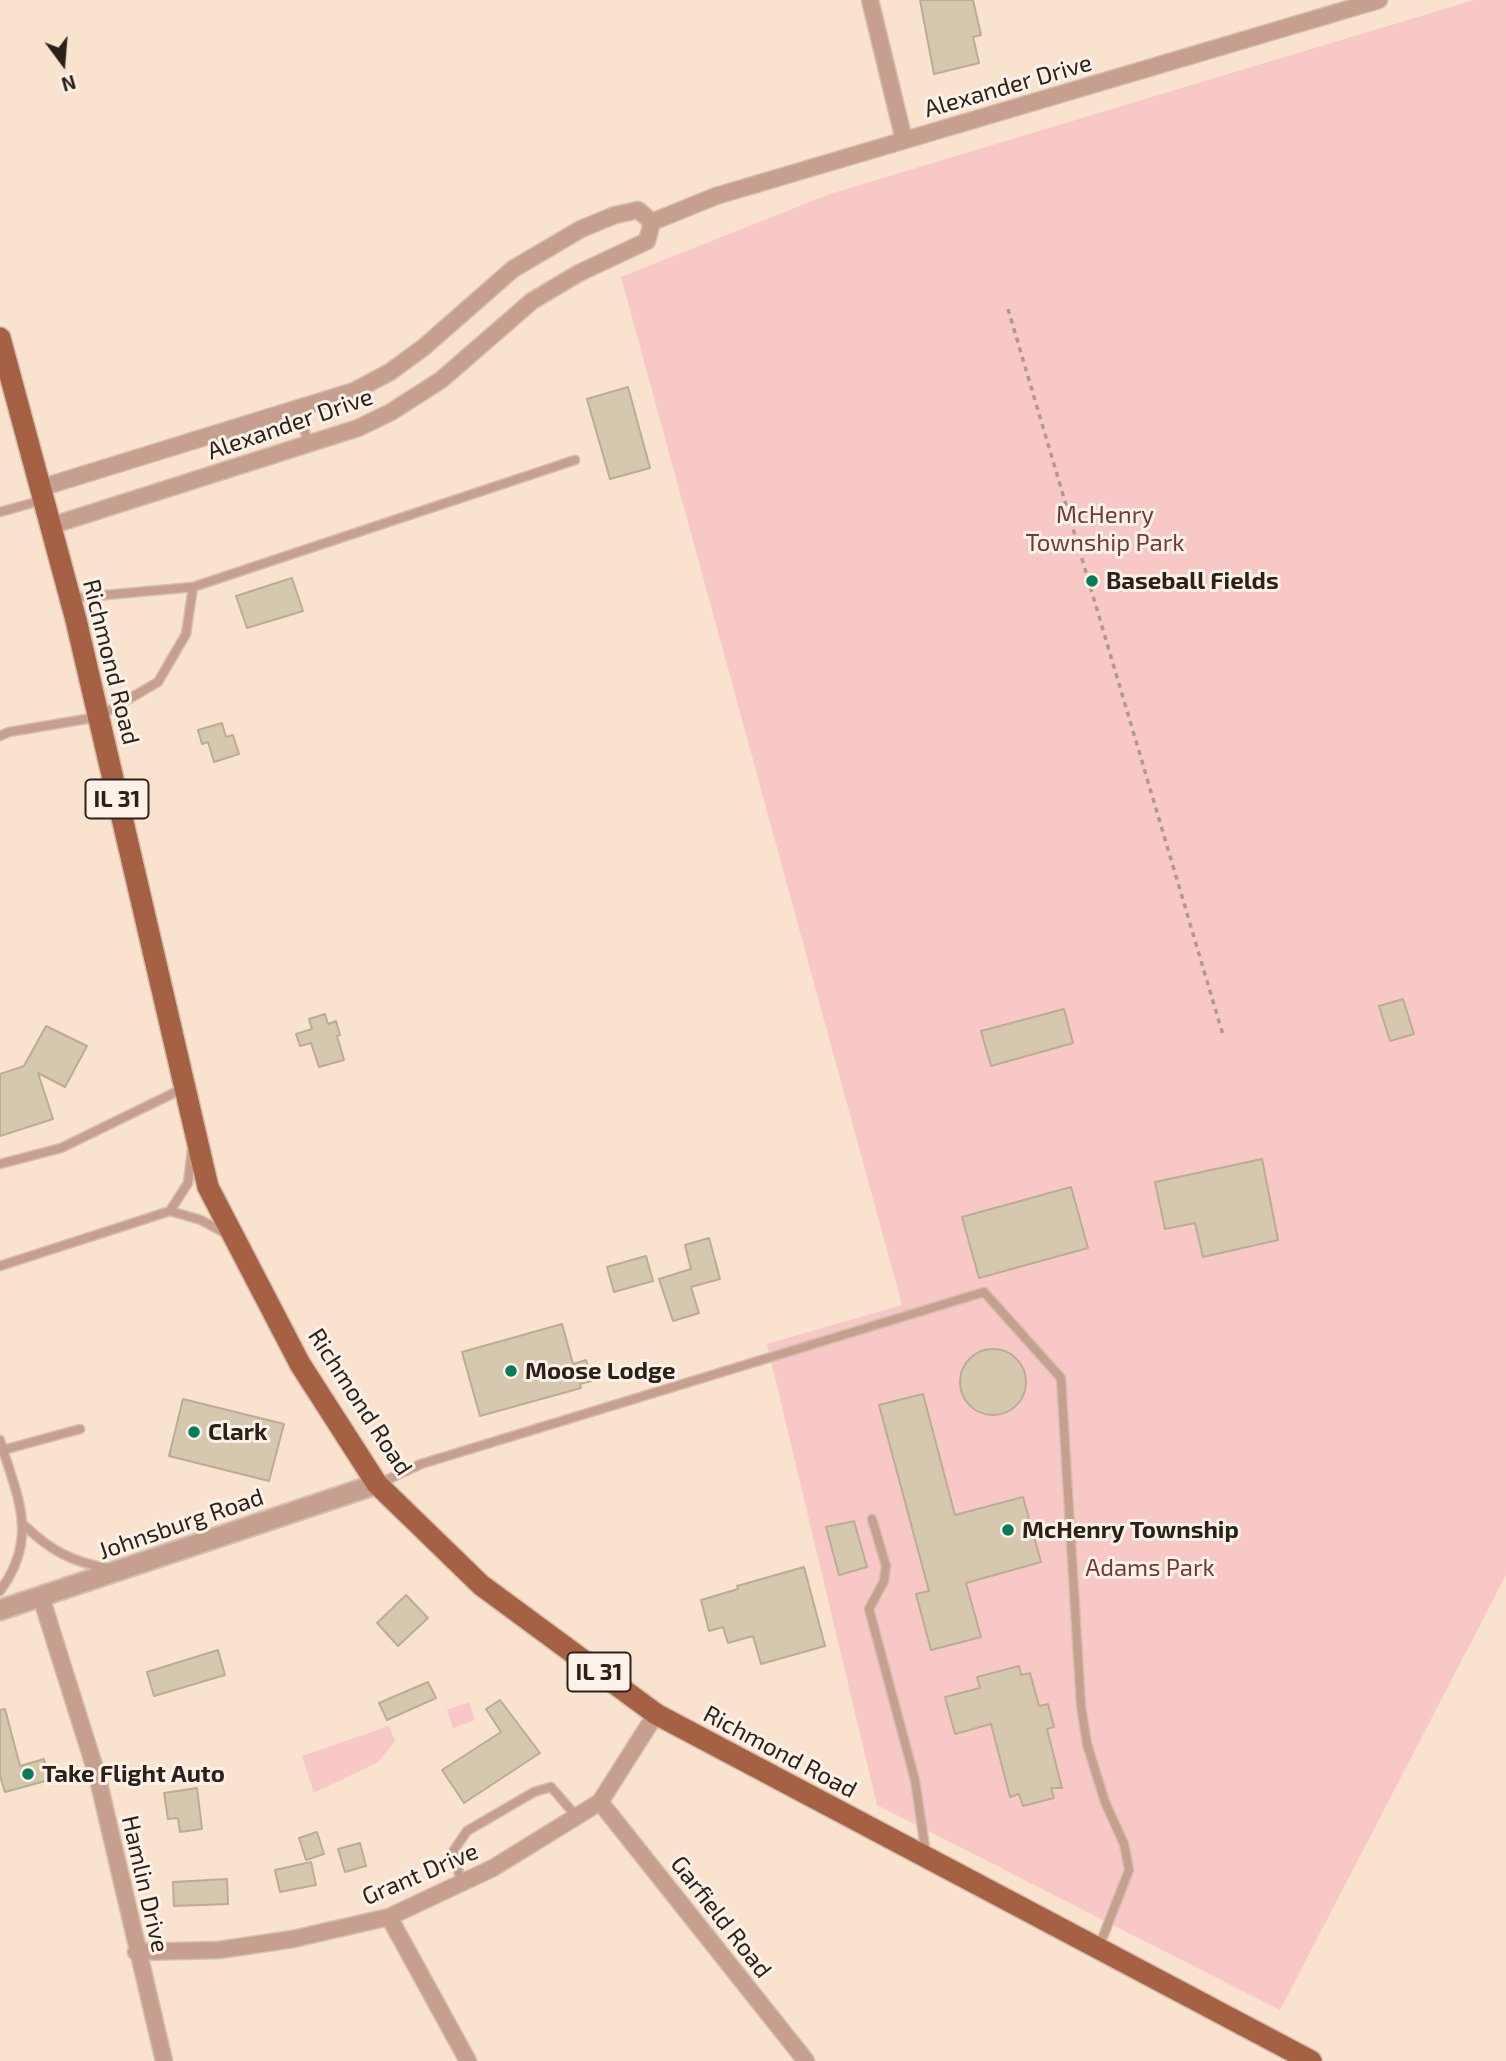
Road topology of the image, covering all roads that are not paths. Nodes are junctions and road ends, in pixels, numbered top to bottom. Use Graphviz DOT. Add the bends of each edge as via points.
graph roads {
  1 [pos="870,0"];
  2 [pos="1379,0"];
  3 [pos="904,140"];
  4 [pos="652,222"];
  5 [pos="0,338"];
  6 [pos="298,408"];
  7 [pos="309,446"];
  8 [pos="575,460"];
  9 [pos="41,494"];
  10 [pos="0,512"];
  11 [pos="50,526"];
  12 [pos="193,587"];
  13 [pos="70,598"];
  14 [pos="98,717"];
  15 [pos="0,736"];
  16 [pos="184,1088"];
  17 [pos="194,1130"];
  18 [pos="0,1164"];
  19 [pos="170,1211"];
  20 [pos="234,1238"];
  21 [pos="0,1266"];
  22 [pos="80,1429"];
  23 [pos="0,1440"];
  24 [pos="3,1450"];
  25 [pos="377,1484"];
  26 [pos="872,1519"];
  27 [pos="24,1526"];
  28 [pos="120,1571"];
  29 [pos="0,1591"];
  30 [pos="41,1597"];
  31 [pos="0,1610"];
  32 [pos="656,1714"];
  33 [pos="600,1802"];
  34 [pos="577,1817"];
  35 [pos="927,1860"];
  36 [pos="461,1883"];
  37 [pos="389,1917"];
  38 [pos="1098,1950"];
  39 [pos="136,1952"];
  40 [pos="164,2061"];
  41 [pos="468,2061"];
  42 [pos="806,2061"];
  43 [pos="1311,2061"];
  1 -- 3 [label="street"];
  2 -- 3 [label="street, Alexander Drive"];
  3 -- 4 [label="street, Alexander Drive" via="716,196"];
  4 -- 6 [label="street, Alexander Drive" via="638,210 581,229 513,269 390,372 354,391"];
  4 -- 7 [label="street, Alexander Drive" via="647,241 532,301 441,380 411,400 358,428"];
  5 -- 9 [label="main road, Richmond Road / IL 31"];
  6 -- 7 [label="lane"];
  6 -- 9 [label="street, Alexander Drive"];
  7 -- 11 [label="street, Alexander Drive"];
  8 -- 12 [label="lane"];
  9 -- 10 [label="lane"];
  9 -- 11 [label="main road, Richmond Road / IL 31"];
  11 -- 13 [label="main road, Richmond Road / IL 31"];
  12 -- 13 [label="lane"];
  12 -- 14 [label="lane" via="186,634 158,682"];
  13 -- 14 [label="main road, Richmond Road / IL 31"];
  14 -- 15 [label="lane"];
  14 -- 16 [label="main road, Richmond Road / IL 31"];
  16 -- 17 [label="main road, Richmond Road / IL 31"];
  16 -- 18 [label="lane" via="61,1148"];
  17 -- 19 [label="lane" via="188,1183"];
  17 -- 20 [label="main road, Richmond Road / IL 31" via="208,1187"];
  19 -- 20 [label="lane" via="201,1220"];
  19 -- 21 [label="lane"];
  20 -- 25 [label="main road, Richmond Road / IL 31" via="300,1364"];
  22 -- 24 [label="lane"];
  23 -- 24 [label="lane"];
  24 -- 27 [label="lane"];
  25 -- 28 [label="street, Johnsburg Road"];
  25 -- 32 [label="main road, Richmond Road / IL 31" via="481,1585"];
  25 -- 38 [label="lane" via="421,1464 984,1292 1061,1378 1082,1716 1129,1870"];
  26 -- 35 [label="lane" via="886,1566 884,1581 869,1609 915,1780"];
  27 -- 28 [label="lane" via="50,1549 79,1563"];
  27 -- 29 [label="lane" via="18,1561"];
  28 -- 30 [label="street, Johnsburg Road"];
  30 -- 31 [label="street, Johnsburg Road"];
  30 -- 39 [label="street, Hamlin Drive" via="97,1775"];
  32 -- 33 [label="street, Grant Drive"];
  32 -- 35 [label="main road, Richmond Road / IL 31"];
  33 -- 34 [label="street, Grant Drive"];
  33 -- 42 [label="street, Garfield Road"];
  34 -- 36 [label="street, Grant Drive"];
  34 -- 36 [label="lane" via="551,1787 534,1792 467,1831 454,1850"];
  35 -- 38 [label="main road, Richmond Road / IL 31"];
  36 -- 37 [label="street, Grant Drive"];
  37 -- 39 [label="street, Grant Drive" via="219,1950"];
  37 -- 41 [label="street"];
  38 -- 43 [label="main road, Richmond Road / IL 31"];
  39 -- 40 [label="street, Hamlin Drive"];
}
